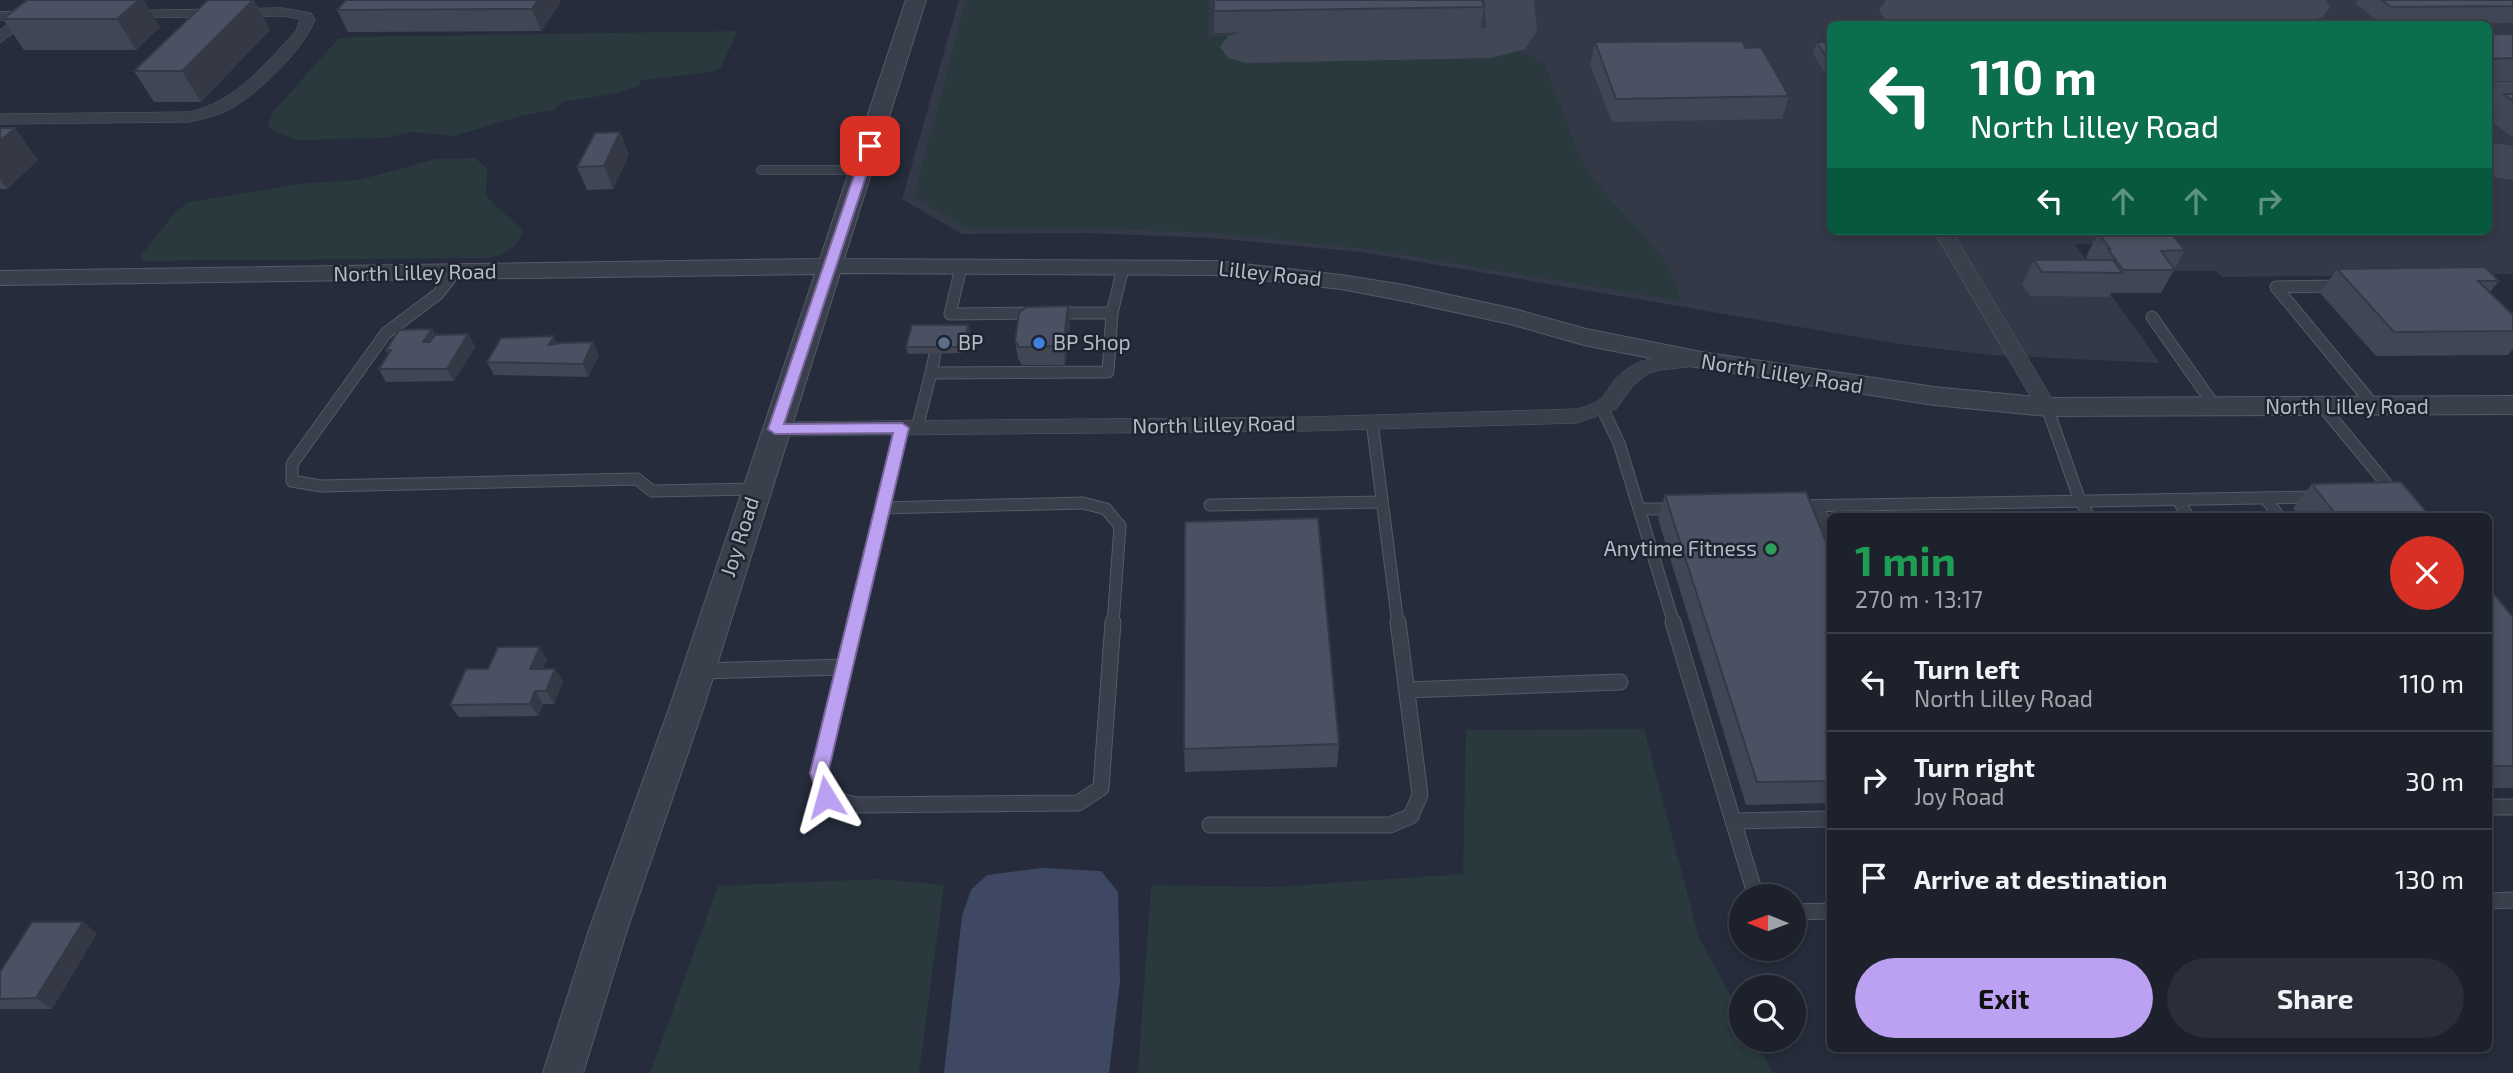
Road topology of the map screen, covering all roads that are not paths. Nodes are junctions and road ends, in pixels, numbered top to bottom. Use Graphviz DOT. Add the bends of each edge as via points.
graph roads {
  1 [pos="916,0"];
  2 [pos="108,14"];
  3 [pos="28,15"];
  4 [pos="55,15"];
  5 [pos="0,16"];
  6 [pos="0,38"];
  7 [pos="0,119"];
  8 [pos="761,170"];
  9 [pos="862,170"];
  10 [pos="1946,235"];
  11 [pos="831,265"];
  12 [pos="1123,266"];
  13 [pos="961,267"];
  14 [pos="455,272"];
  15 [pos="0,278"];
  16 [pos="2357,285"];
  17 [pos="1112,313"];
  18 [pos="2152,317"];
  19 [pos="935,354"];
  20 [pos="1702,360"];
  21 [pos="931,373"];
  22 [pos="2513,405"];
  23 [pos="2047,407"];
  24 [pos="2322,407"];
  25 [pos="2375,407"];
  26 [pos="1602,408"];
  27 [pos="2216,408"];
  28 [pos="1372,422"];
  29 [pos="909,428"];
  30 [pos="775,429"];
  31 [pos="755,489"];
  32 [pos="2330,496"];
  33 [pos="2265,498"];
  34 [pos="2177,499"];
  35 [pos="2080,501"];
  36 [pos="1382,502"];
  37 [pos="1990,503"];
  38 [pos="1210,505"];
  39 [pos="1818,506"];
  40 [pos="1790,507"];
  41 [pos="882,508"];
  42 [pos="1694,508"];
  43 [pos="1639,509"];
  44 [pos="1907,510"];
  45 [pos="1995,513"];
  46 [pos="2087,513"];
  47 [pos="2186,513"];
  48 [pos="2277,513"];
  49 [pos="2410,513"];
  50 [pos="1827,532"];
  51 [pos="844,667"];
  52 [pos="698,671"];
  53 [pos="1620,682"];
  54 [pos="1407,690"];
  55 [pos="2492,807"];
  56 [pos="2513,807"];
  57 [pos="1827,819"];
  58 [pos="1733,821"];
  59 [pos="1210,825"];
  60 [pos="1752,884"];
  61 [pos="2513,900"];
  62 [pos="2492,901"];
  63 [pos="1827,911"];
  64 [pos="1806,912"];
  65 [pos="563,1073"];
  1 -- 9 [label="street, Joy Road"];
  2 -- 7 [label="street" via="282,12 308,20 303,32 243,95 216,112 189,117"];
  3 -- 4 [label="street"];
  3 -- 5 [label="street"];
  3 -- 6 [label="street"];
  8 -- 9 [label="lane"];
  9 -- 11 [label="street, Joy Road"];
  10 -- 23 [label="street"];
  11 -- 13 [label="street, Lilley Road"];
  11 -- 14 [label="street, North Lilley Road"];
  11 -- 30 [label="street, Joy Road"];
  12 -- 13 [label="street, Lilley Road"];
  12 -- 17 [label="lane"];
  12 -- 20 [label="street, Lilley Road" via="1216,268 1341,282"];
  13 -- 17 [label="lane" via="948,318"];
  14 -- 15 [label="street, North Lilley Road"];
  14 -- 31 [label="lane" via="438,294 386,333 292,464 292,481 321,485 637,479 652,491"];
  16 -- 25 [label="lane" via="2276,287"];
  17 -- 21 [label="lane" via="1108,372"];
  18 -- 27 [label="lane"];
  19 -- 21 [label="lane"];
  20 -- 23 [label="street, North Lilley Road" via="1872,388"];
  20 -- 26 [label="street, North Lilley Road" via="1645,368 1625,381 1617,396"];
  21 -- 29 [label="lane"];
  22 -- 25 [label="street, North Lilley Road"];
  23 -- 27 [label="street, North Lilley Road"];
  23 -- 35 [label="lane"];
  24 -- 25 [label="street, North Lilley Road"];
  24 -- 27 [label="street, North Lilley Road"];
  24 -- 49 [label="lane" via="2389,495"];
  26 -- 28 [label="street, North Lilley Road" via="1577,416"];
  26 -- 43 [label="lane" via="1619,443"];
  28 -- 29 [label="street, North Lilley Road"];
  28 -- 36 [label="lane"];
  29 -- 30 [label="street, North Lilley Road"];
  29 -- 41 [label="lane"];
  30 -- 31 [label="street, Joy Road"];
  31 -- 52 [label="street, Joy Road"];
  32 -- 33 [label="lane"];
  33 -- 34 [label="lane"];
  33 -- 48 [label="lane"];
  34 -- 35 [label="lane"];
  34 -- 47 [label="lane"];
  35 -- 37 [label="lane"];
  35 -- 46 [label="lane"];
  36 -- 38 [label="lane"];
  36 -- 54 [label="lane"];
  37 -- 44 [label="lane"];
  37 -- 45 [label="lane"];
  39 -- 40 [label="lane"];
  39 -- 44 [label="lane"];
  39 -- 50 [label="lane"];
  41 -- 51 [label="lane"];
  41 -- 51 [label="lane" via="1083,503 1107,509 1120,526 1101,788 1078,803 855,804 826,797 819,773"];
  42 -- 43 [label="lane"];
  43 -- 58 [label="lane"];
  51 -- 52 [label="lane"];
  52 -- 65 [label="street, Joy Road"];
  53 -- 54 [label="lane"];
  54 -- 59 [label="lane" via="1420,795 1410,816 1390,825"];
  55 -- 56 [label="lane"];
  57 -- 58 [label="lane"];
  58 -- 60 [label="lane"];
  61 -- 62 [label="lane"];
  63 -- 64 [label="lane"];
}
